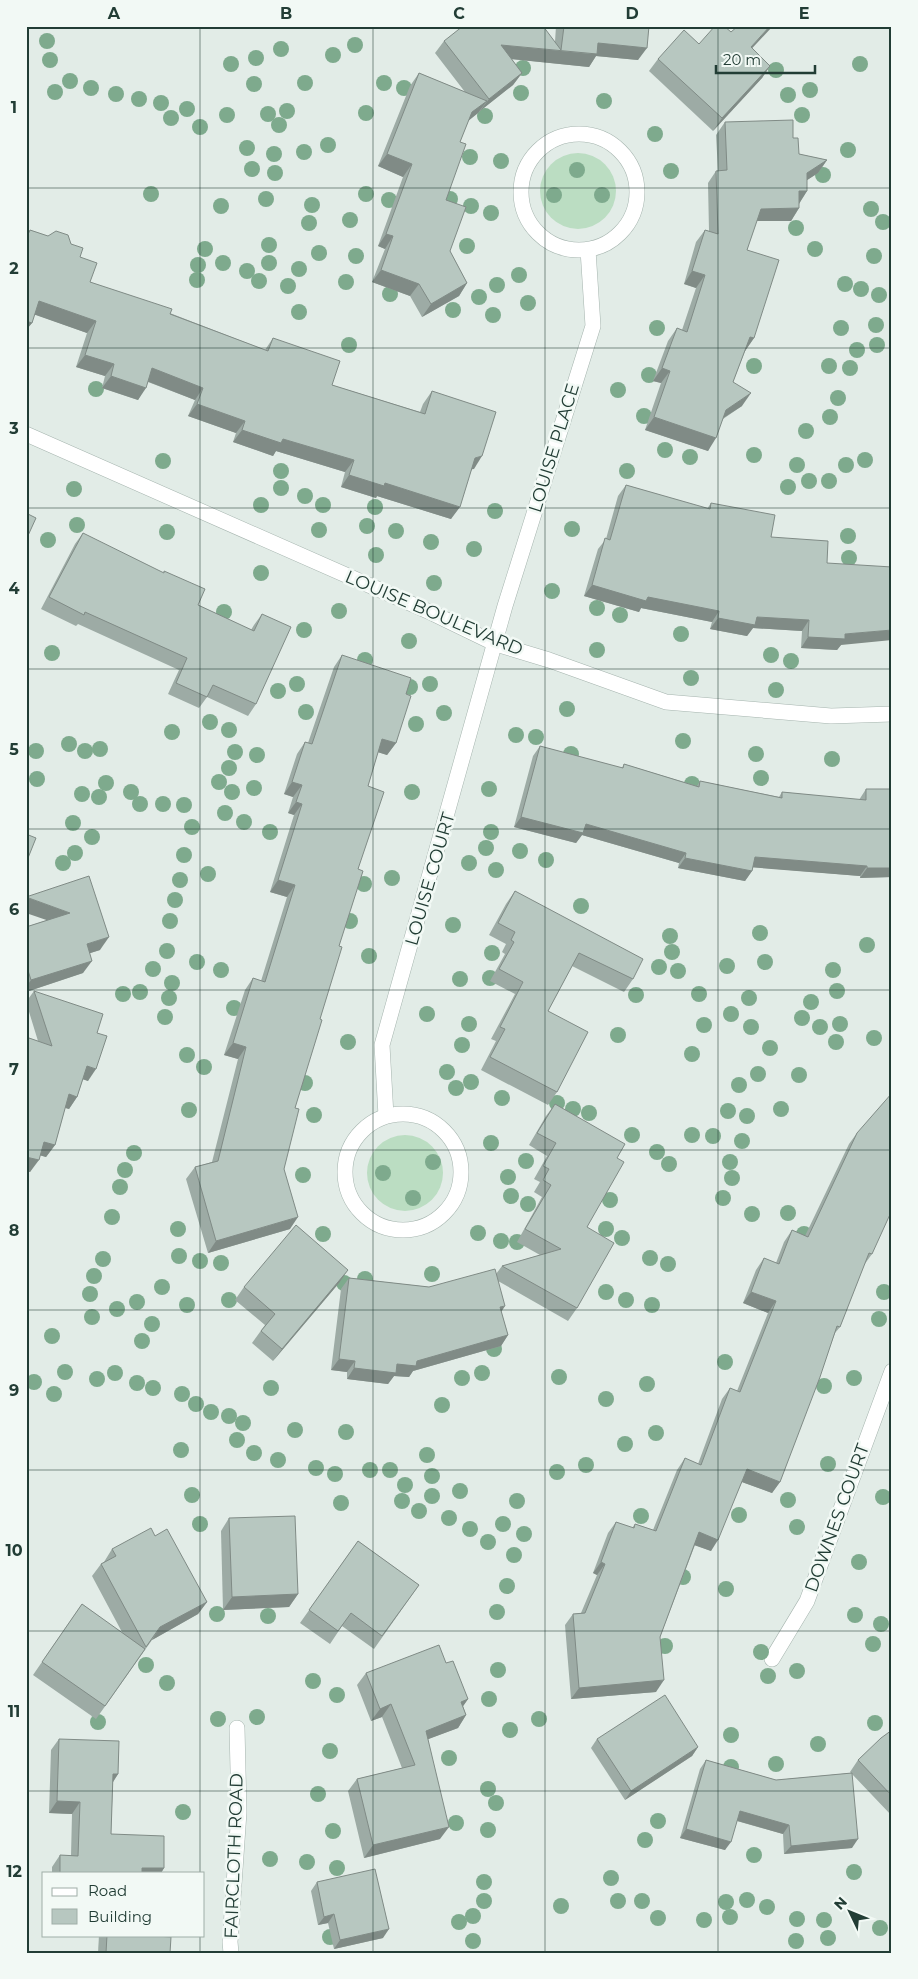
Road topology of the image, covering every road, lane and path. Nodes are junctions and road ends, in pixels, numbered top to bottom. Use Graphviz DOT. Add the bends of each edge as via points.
graph roads {
  1 [pos="588,250"];
  2 [pos="26,434"];
  3 [pos="496,644"];
  4 [pos="892,714"];
  5 [pos="386,1116"];
  6 [pos="892,1371"];
  7 [pos="772,1659"];
  8 [pos="237,1728"];
  9 [pos="231,1953"];
  1 -- 1 [label="street" via="606,244 622,232 633,216 638,197 636,178 628,160 615,145 598,136 578,133 559,137 542,147 522,178 521,198 525,216 536,232 551,244 569,250"];
  1 -- 3 [label="street, LOUISE PLACE" via="593,326"];
  2 -- 3 [label="street, LOUISE BOULEVARD"];
  3 -- 4 [label="street, LOUISE BOULEVARD" via="666,702 831,716"];
  3 -- 5 [label="street, LOUISE COURT" via="382,1045"];
  5 -- 5 [label="street" via="369,1125 355,1139 347,1156 345,1176 349,1194 359,1210 374,1223 392,1230 412,1230 430,1224 445,1212 456,1196 461,1178 460,1159 453,1141 424,1117"];
  6 -- 7 [label="street, DOWNES COURT" via="807,1601"];
  8 -- 9 [label="street, FAIRCLOTH ROAD" via="240,1812"];
}
